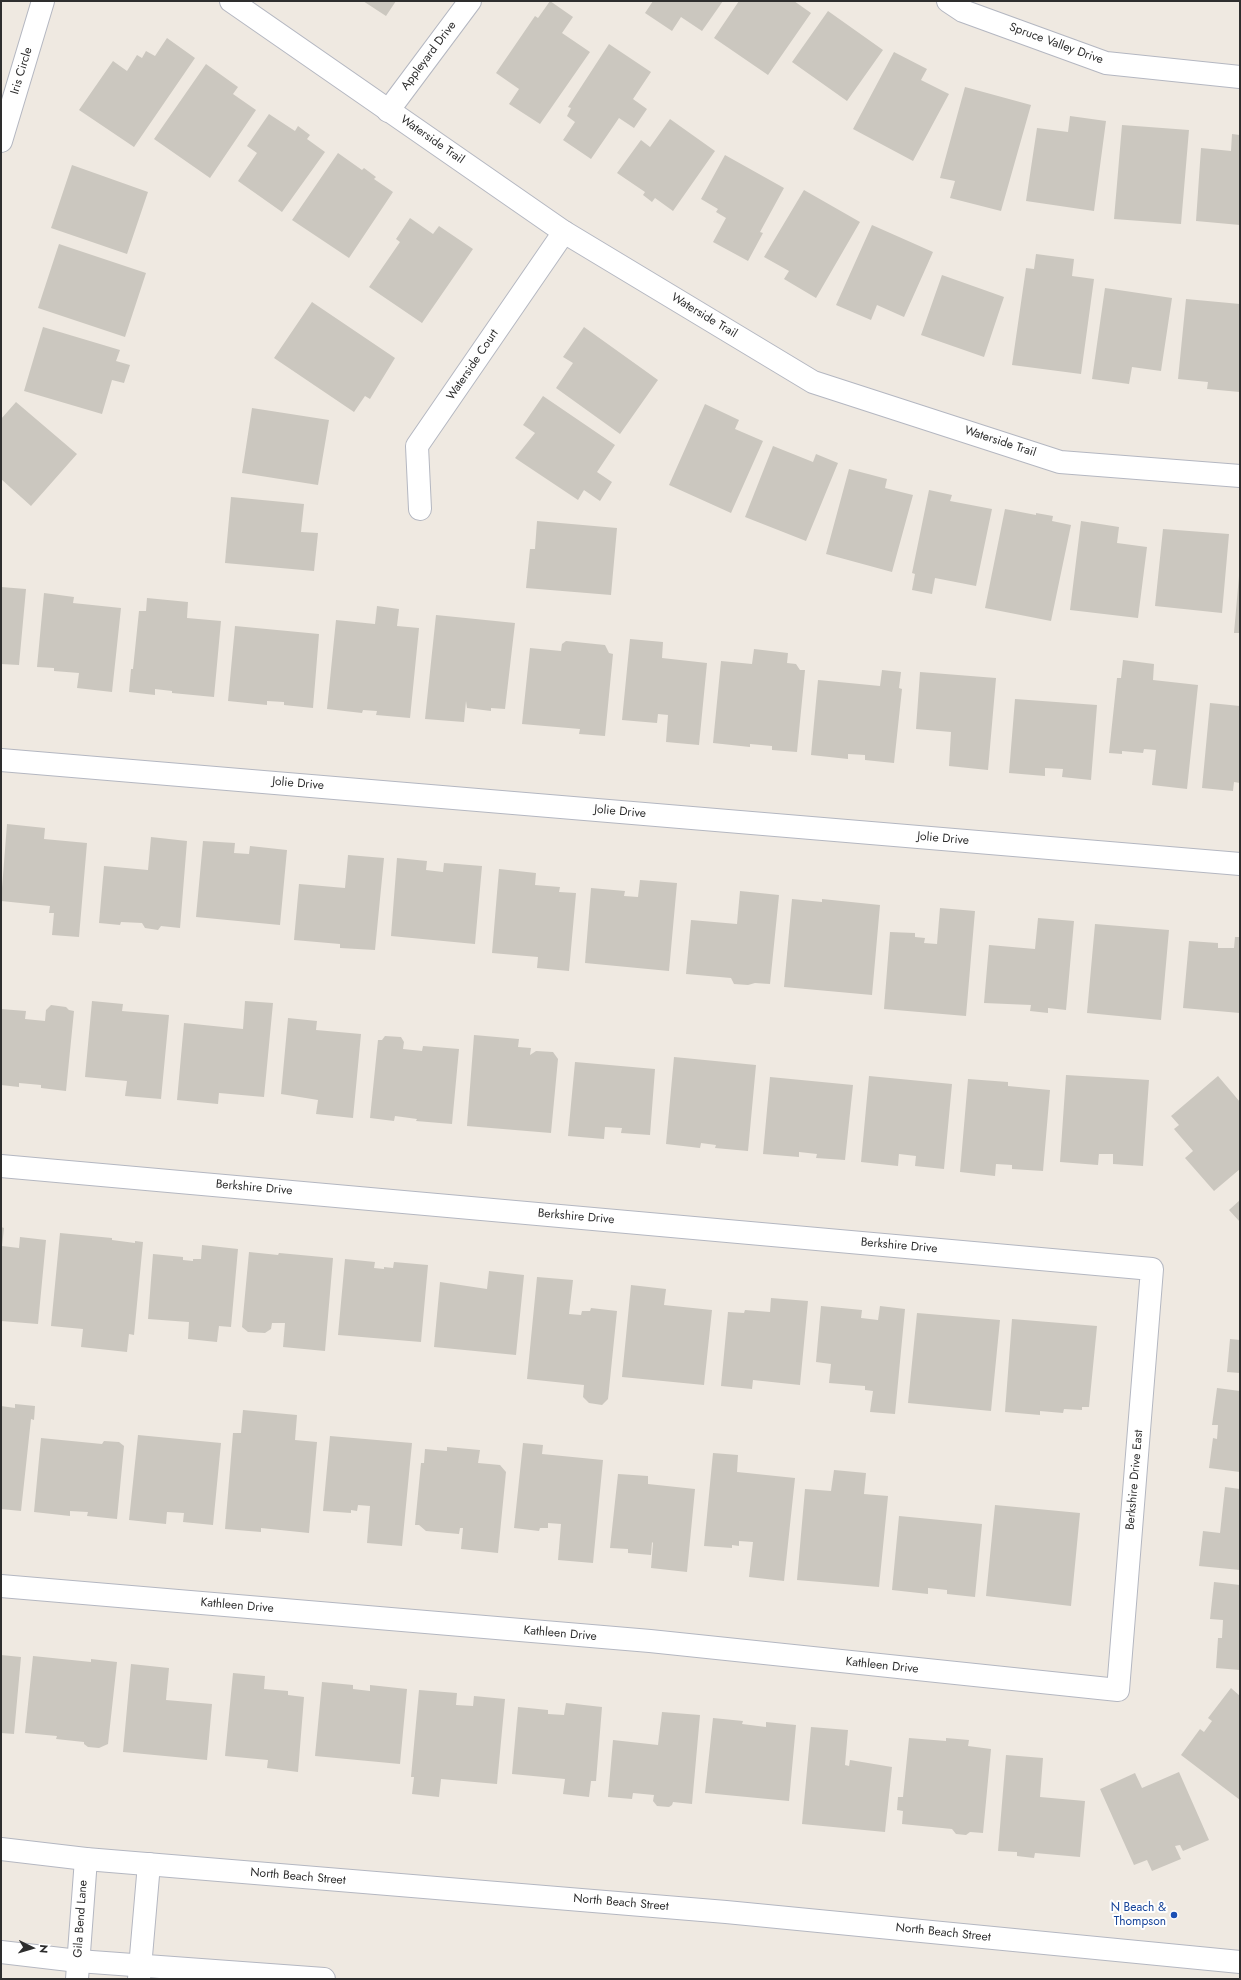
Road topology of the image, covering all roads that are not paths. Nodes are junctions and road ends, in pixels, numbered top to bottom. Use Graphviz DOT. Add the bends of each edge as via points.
graph roads {
  1 [pos="43,1"];
  2 [pos="231,1"];
  3 [pos="470,1"];
  4 [pos="948,1"];
  5 [pos="1240,77"];
  6 [pos="388,111"];
  7 [pos="1,141"];
  8 [pos="564,232"];
  9 [pos="1240,476"];
  10 [pos="420,508"];
  11 [pos="1,760"];
  12 [pos="1240,864"];
  13 [pos="1,1166"];
  14 [pos="1152,1269"];
  15 [pos="1,1586"];
  16 [pos="1118,1690"];
  17 [pos="1,1849"];
  18 [pos="86,1859"];
  19 [pos="149,1864"];
  20 [pos="1,1952"];
  21 [pos="1240,1962"];
  22 [pos="77,1970"];
  23 [pos="139,1971"];
  24 [pos="324,1979"];
  1 -- 7 [label="street, Iris Circle"];
  2 -- 6 [label="street, Waterside Trail"];
  3 -- 6 [label="street, Appleyard Drive"];
  4 -- 5 [label="street, Spruce Valley Drive" via="963,11 1106,63"];
  6 -- 8 [label="street, Waterside Trail"];
  8 -- 9 [label="street, Waterside Trail" via="813,382 1060,462"];
  8 -- 10 [label="street, Waterside Court" via="417,446"];
  11 -- 12 [label="street, Jolie Drive"];
  13 -- 14 [label="street, Berkshire Drive"];
  14 -- 16 [label="street, Berkshire Drive East"];
  15 -- 16 [label="street, Kathleen Drive" via="650,1641"];
  17 -- 18 [label="street, North Beach Street"];
  18 -- 19 [label="street, North Beach Street"];
  18 -- 22 [label="street, Gila Bend Lane"];
  19 -- 21 [label="street, North Beach Street" via="726,1912"];
  19 -- 23 [label="street"];
  20 -- 22 [label="street"];
  22 -- 23 [label="street"];
  23 -- 24 [label="street"];
}
